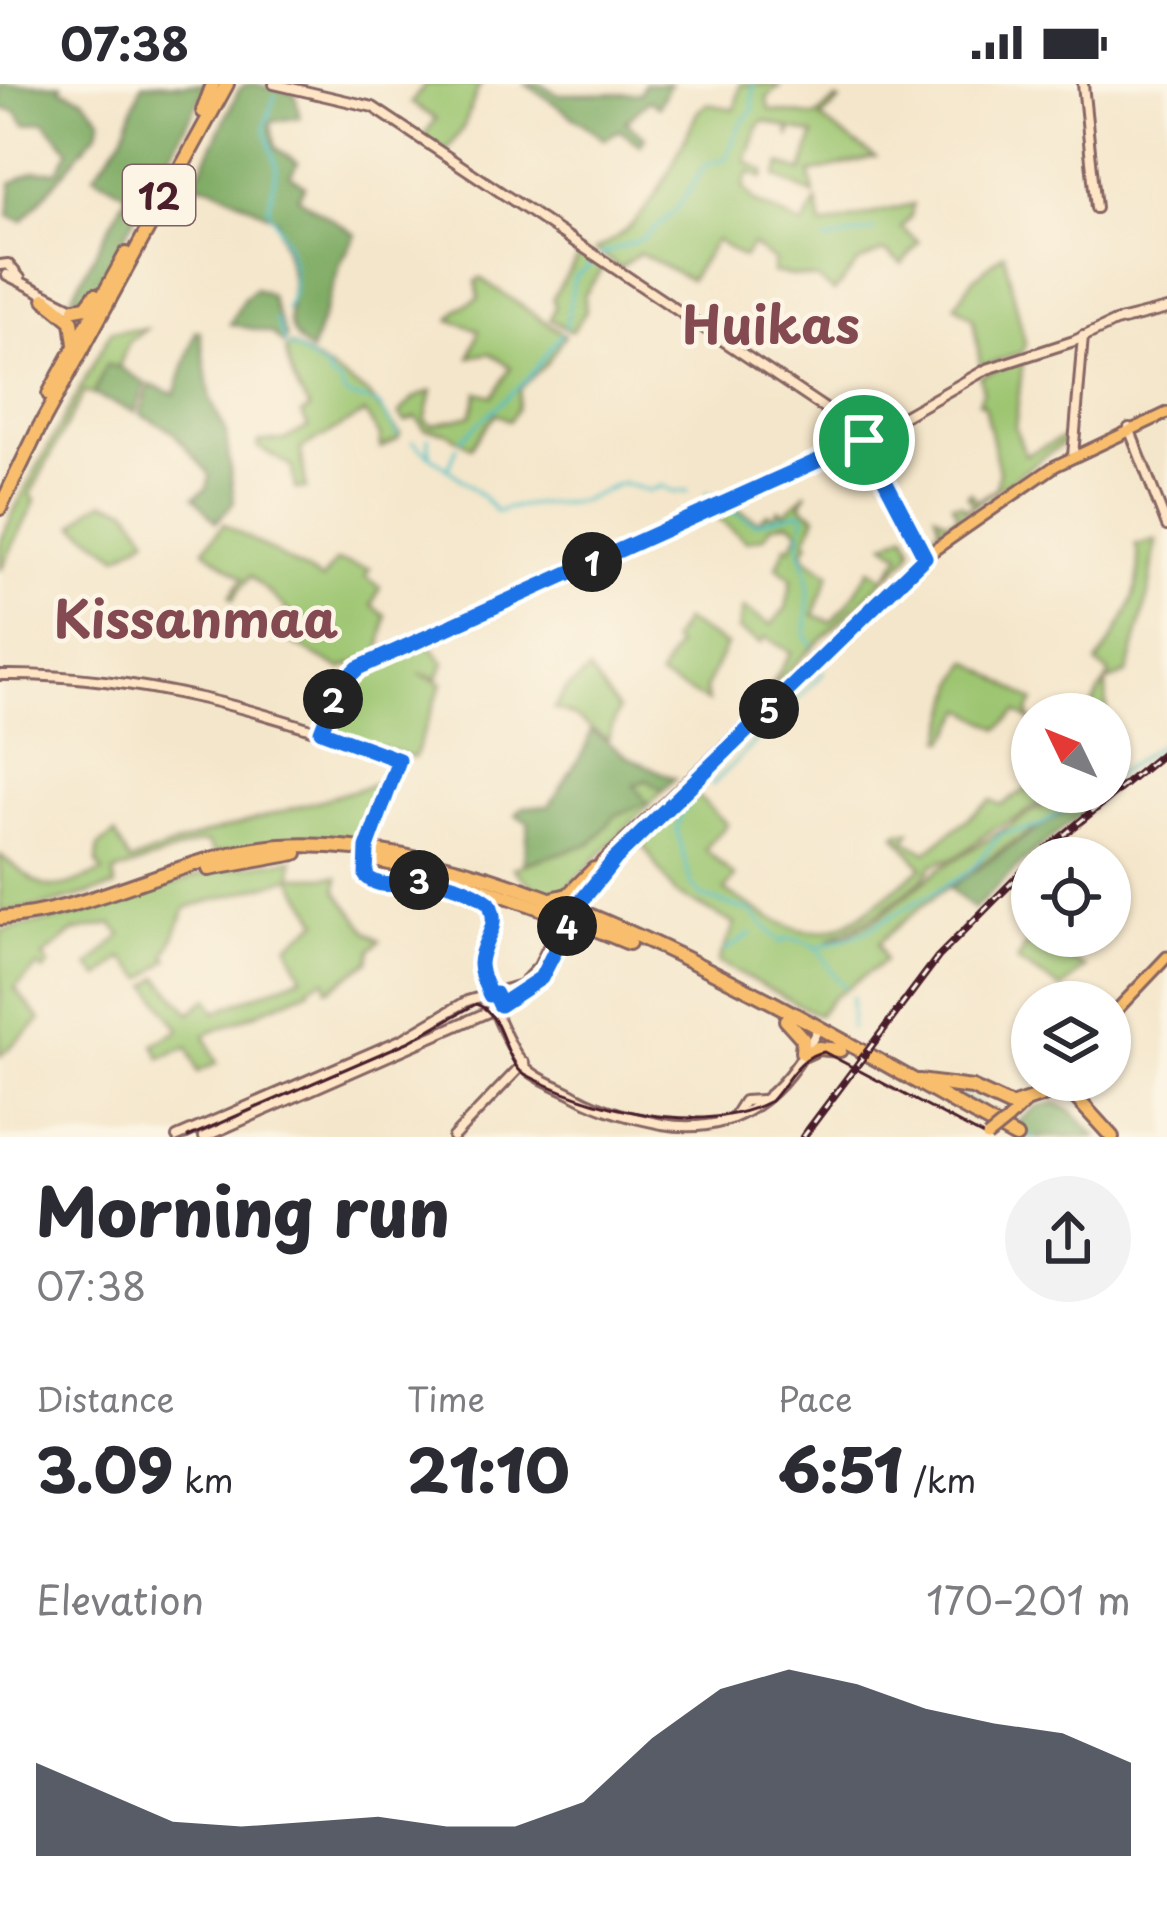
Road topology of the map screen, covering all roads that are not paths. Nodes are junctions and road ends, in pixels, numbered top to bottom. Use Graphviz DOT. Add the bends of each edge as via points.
graph roads {
  1 [pos="220,84"];
  2 [pos="274,84"];
  3 [pos="1083,84"];
  4 [pos="1096,208"];
  5 [pos="3,268"];
  6 [pos="112,277"];
  7 [pos="24,281"];
  8 [pos="45,299"];
  9 [pos="75,308"];
  10 [pos="1167,309"];
  11 [pos="89,319"];
  12 [pos="1083,336"];
  13 [pos="75,345"];
  14 [pos="1167,412"];
  15 [pos="1129,428"];
  16 [pos="864,440"];
  17 [pos="1073,456"];
  18 [pos="0,491"];
  19 [pos="0,508"];
  20 [pos="1167,526"];
  21 [pos="925,557"];
  22 [pos="824,654"];
  23 [pos="0,675"];
  24 [pos="321,731"];
  25 [pos="368,854"];
  26 [pos="594,869"];
  27 [pos="547,900"];
  28 [pos="569,913"];
  29 [pos="0,921"];
  30 [pos="591,927"];
  31 [pos="556,951"];
  32 [pos="1167,957"];
  33 [pos="492,994"];
  34 [pos="1131,994"];
  35 [pos="498,1006"];
  36 [pos="786,1020"];
  37 [pos="815,1031"];
  38 [pos="840,1050"];
  39 [pos="802,1056"];
  40 [pos="524,1063"];
  41 [pos="912,1080"];
  42 [pos="1080,1101"];
  43 [pos="1028,1102"];
  44 [pos="177,1137"];
  45 [pos="204,1137"];
  46 [pos="453,1137"];
  47 [pos="987,1137"];
  48 [pos="1000,1137"];
  49 [pos="1016,1137"];
  50 [pos="1112,1137"];
  1 -- 6 [label="highway, 12"];
  1 -- 19 [label="highway, 12"];
  2 -- 16 [label="street" via="373,107"];
  3 -- 4 [label="street"];
  5 -- 7 [label="street"];
  6 -- 9 [label="highway" via="86,307"];
  6 -- 11 [label="highway, 12"];
  7 -- 8 [label="street"];
  7 -- 9 [label="street"];
  8 -- 11 [label="street"];
  8 -- 13 [label="highway" via="75,326"];
  9 -- 11 [label="street"];
  10 -- 12 [label="street"];
  11 -- 13 [label="highway, 12"];
  12 -- 16 [label="street" via="979,373"];
  12 -- 17 [label="street"];
  13 -- 18 [label="highway, 12"];
  14 -- 15 [label="main road"];
  15 -- 17 [label="main road"];
  15 -- 20 [label="street"];
  16 -- 21 [label="street"];
  16 -- 24 [label="street" via="358,668 338,687"];
  17 -- 21 [label="main road"];
  21 -- 22 [label="main road"];
  22 -- 26 [label="main road"];
  22 -- 28 [label="main road"];
  23 -- 24 [label="street" via="124,683"];
  24 -- 25 [label="street" via="399,760"];
  25 -- 27 [label="highway"];
  25 -- 28 [label="highway"];
  25 -- 29 [label="highway" via="236,862 73,912"];
  25 -- 33 [label="street" via="366,876 379,884 426,880 489,903 495,916 480,963"];
  26 -- 27 [label="highway" via="568,896"];
  26 -- 28 [label="main road"];
  27 -- 28 [label="highway"];
  28 -- 30 [label="highway"];
  28 -- 31 [label="street"];
  28 -- 33 [label="street" via="535,973"];
  28 -- 37 [label="highway" via="699,967"];
  30 -- 31 [label="highway" via="570,932"];
  30 -- 36 [label="highway"];
  31 -- 35 [label="street" via="537,982"];
  32 -- 34 [label="main road"];
  33 -- 35 [label="street"];
  33 -- 44 [label="street"];
  35 -- 40 [label="street"];
  35 -- 45 [label="street"];
  36 -- 37 [label="highway"];
  36 -- 39 [label="highway" via="803,1039"];
  37 -- 38 [label="highway"];
  37 -- 39 [label="street"];
  37 -- 41 [label="highway"];
  38 -- 39 [label="highway"];
  38 -- 48 [label="highway"];
  39 -- 40 [label="street" via="768,1096 727,1121 688,1130 569,1092"];
  40 -- 46 [label="street"];
  41 -- 43 [label="highway" via="972,1088 1011,1106"];
  41 -- 49 [label="highway"];
  42 -- 50 [label="highway"];
  43 -- 47 [label="main road, bridge"];
}
